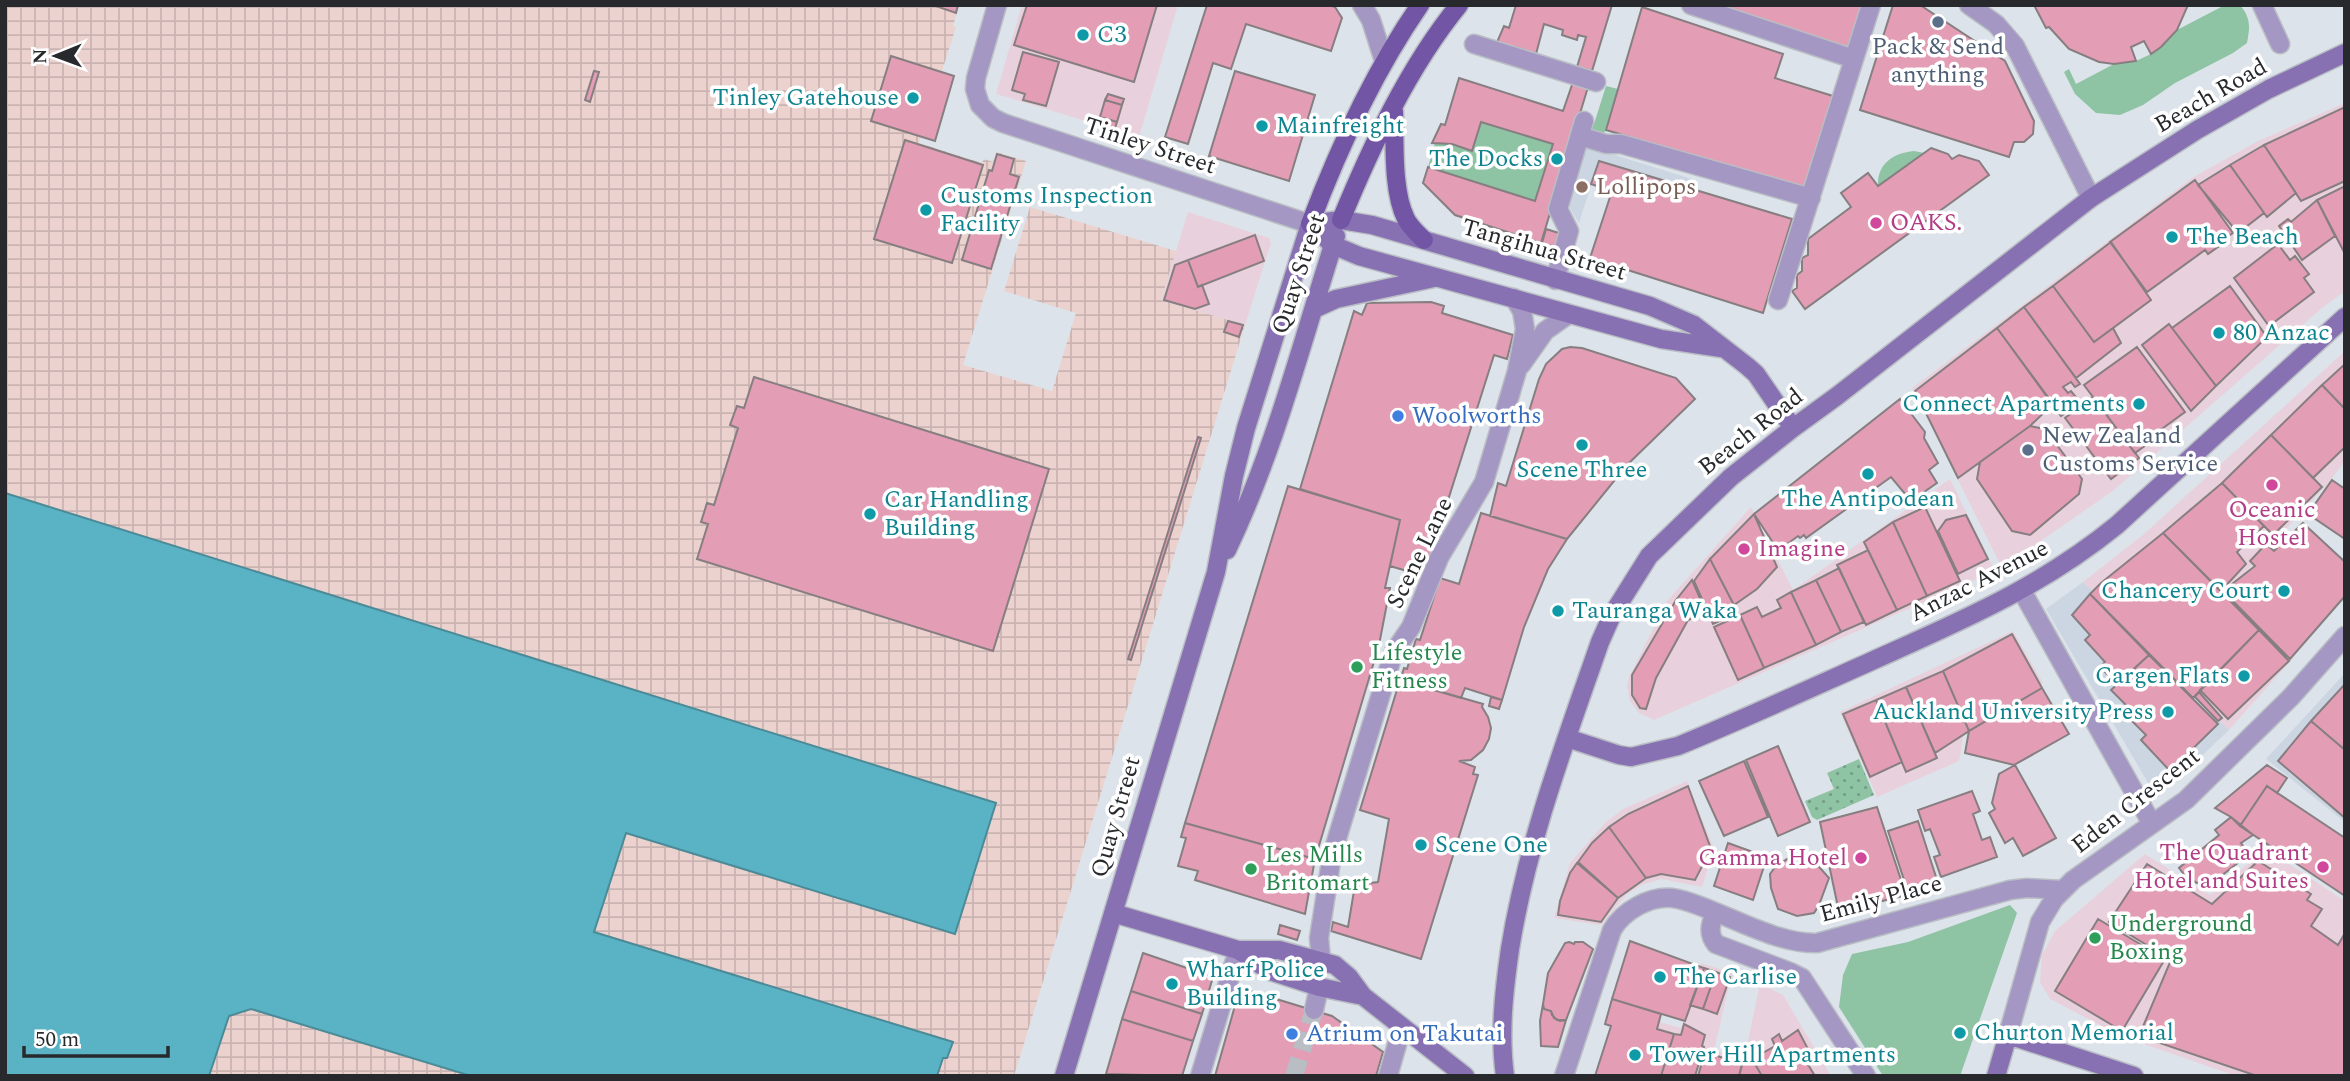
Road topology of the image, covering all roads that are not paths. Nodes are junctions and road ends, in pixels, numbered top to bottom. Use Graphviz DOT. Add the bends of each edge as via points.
graph roads {
  1 [pos="997,5"];
  2 [pos="1362,5"];
  3 [pos="1420,5"];
  4 [pos="1459,5"];
  5 [pos="1691,5"];
  6 [pos="1871,5"];
  7 [pos="1969,5"];
  8 [pos="2262,5"];
  9 [pos="1474,44"];
  10 [pos="2280,44"];
  11 [pos="2345,53"];
  12 [pos="1854,59"];
  13 [pos="1384,61"];
  14 [pos="1596,82"];
  15 [pos="1394,107"];
  16 [pos="1811,198"];
  17 [pos="2091,198"];
  18 [pos="1341,220"];
  19 [pos="1310,224"];
  20 [pos="1424,240"];
  21 [pos="1333,245"];
  22 [pos="1434,278"];
  23 [pos="1555,280"];
  24 [pos="1514,298"];
  25 [pos="1778,300"];
  26 [pos="1314,309"];
  27 [pos="1569,314"];
  28 [pos="2345,317"];
  29 [pos="1724,349"];
  30 [pos="1517,371"];
  31 [pos="1793,428"];
  32 [pos="1216,572"];
  33 [pos="2022,591"];
  34 [pos="2345,636"];
  35 [pos="1567,738"];
  36 [pos="2152,824"];
  37 [pos="2062,890"];
  38 [pos="1715,912"];
  39 [pos="1113,913"];
  40 [pos="1238,950"];
  41 [pos="1321,960"];
  42 [pos="1320,986"];
  43 [pos="1363,996"];
  44 [pos="1314,1010"];
  45 [pos="1402,1027"];
  46 [pos="2008,1035"];
  47 [pos="1064,1076"];
  48 [pos="1200,1076"];
  49 [pos="1388,1076"];
  50 [pos="1465,1076"];
  51 [pos="1505,1076"];
  52 [pos="1564,1076"];
  53 [pos="1866,1076"];
  54 [pos="1996,1076"];
  55 [pos="2134,1076"];
  1 -- 19 [label="street, Tinley Street" via="975,89 980,105 993,118"];
  2 -- 13 [label="street"];
  3 -- 13 [label="main road, Quay Street"];
  4 -- 15 [label="main road, Quay Street"];
  5 -- 12 [label="street"];
  6 -- 12 [label="street"];
  7 -- 17 [label="street" via="1996,24 2015,46"];
  8 -- 10 [label="street"];
  9 -- 14 [label="street"];
  11 -- 17 [label="main road, Beach Road" via="2269,89"];
  12 -- 16 [label="street"];
  13 -- 19 [label="main road, Quay Street" via="1332,165"];
  15 -- 18 [label="main road, Quay Street"];
  15 -- 20 [label="main road" via="1403,208 1406,219"];
  16 -- 23 [label="street" via="1621,144 1606,144 1582,129 1558,209 1569,231"];
  16 -- 25 [label="street"];
  17 -- 31 [label="main road, Beach Road"];
  18 -- 19 [label="main road, Tangihua Street"];
  18 -- 20 [label="main road, Tangihua Street"];
  18 -- 21 [label="main road, Quay Street"];
  19 -- 21 [label="main road"];
  19 -- 32 [label="main road, Quay Street" via="1246,428"];
  20 -- 23 [label="main road, Tangihua Street"];
  21 -- 22 [label="main road, Tangihua Street"];
  21 -- 26 [label="main road, Quay Street"];
  22 -- 24 [label="main road, Tangihua Street"];
  22 -- 26 [label="main road" via="1336,299"];
  23 -- 29 [label="main road, Tangihua Street" via="1679,317"];
  24 -- 27 [label="main road, Tangihua Street"];
  24 -- 30 [label="street, Scene Lane" via="1525,328"];
  26 -- 32 [label="main road, Quay Street" via="1250,502"];
  27 -- 29 [label="main road, Tangihua Street" via="1661,339"];
  27 -- 30 [label="street, Scene Lane" via="1545,331"];
  28 -- 33 [label="main road, Anzac Avenue" via="2117,525 2086,551"];
  29 -- 31 [label="main road, Tangihua Street" via="1756,374"];
  30 -- 41 [label="street, Scene Lane" via="1484,482 1439,558 1411,627 1394,652 1332,855 1319,938"];
  31 -- 35 [label="main road, Beach Road" via="1731,477 1649,556 1612,615"];
  32 -- 39 [label="main road, Quay Street"];
  33 -- 35 [label="main road, Anzac Avenue" via="1678,746 1631,757"];
  33 -- 36 [label="street"];
  34 -- 36 [label="street, Eden Crescent" via="2236,752 2186,800"];
  35 -- 51 [label="main road, Beach Road" via="1531,853 1513,934 1501,1024"];
  36 -- 37 [label="street, Eden Crescent"];
  37 -- 38 [label="street, Emily Place" via="2010,890 1817,943 1796,942"];
  37 -- 46 [label="street, Eden Crescent" via="2040,922"];
  38 -- 52 [label="street, Emily Place" via="1664,898 1646,902 1620,919 1612,930"];
  38 -- 53 [label="street" via="1710,927 1716,944 1802,978"];
  39 -- 40 [label="main road"];
  39 -- 47 [label="main road, Quay Street"];
  40 -- 41 [label="main road" via="1279,950"];
  40 -- 42 [label="main road" via="1270,971"];
  40 -- 48 [label="street"];
  41 -- 43 [label="main road" via="1342,970"];
  42 -- 43 [label="main road"];
  42 -- 44 [label="street"];
  43 -- 45 [label="main road"];
  45 -- 49 [label="street"];
  45 -- 50 [label="main road"];
  46 -- 54 [label="main road"];
  46 -- 55 [label="main road"];
}
